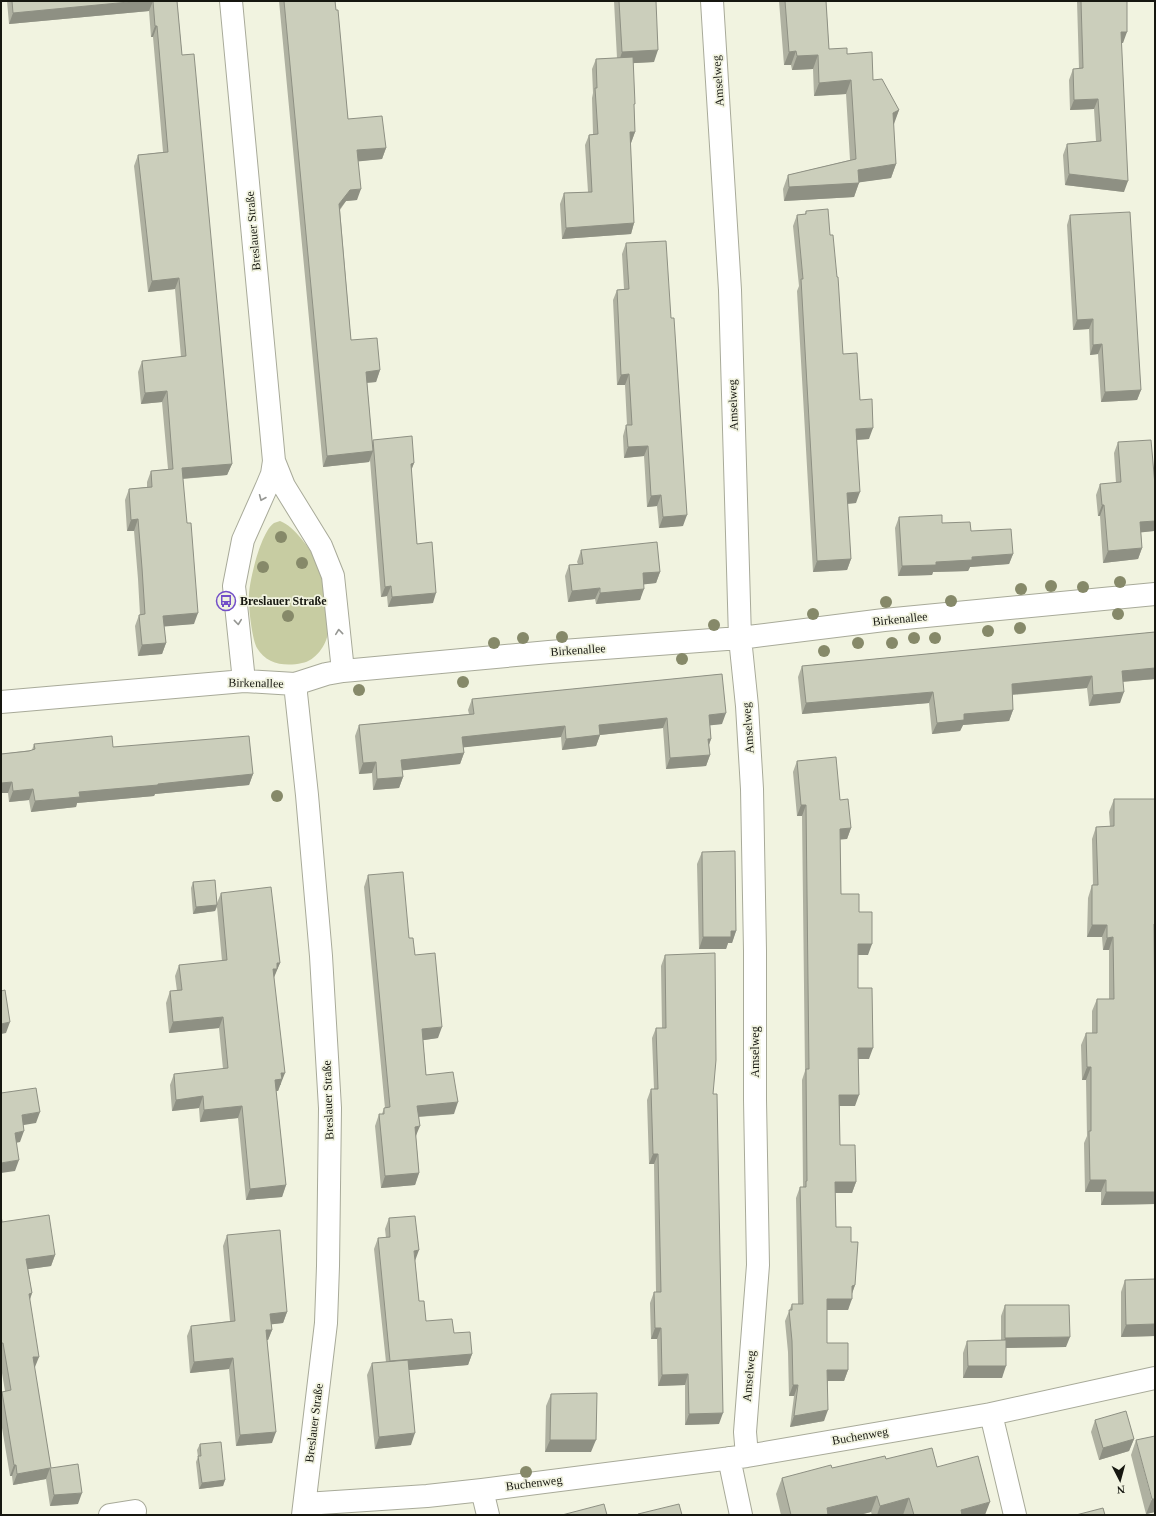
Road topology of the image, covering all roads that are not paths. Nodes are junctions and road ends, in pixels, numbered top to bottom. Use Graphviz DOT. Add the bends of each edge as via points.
graph roads {
  1 [pos="231,1"];
  2 [pos="712,1"];
  3 [pos="274,460"];
  4 [pos="1155,594"];
  5 [pos="740,638"];
  6 [pos="343,671"];
  7 [pos="244,681"];
  8 [pos="295,684"];
  9 [pos="1,702"];
  10 [pos="1155,1378"];
  11 [pos="991,1414"];
  12 [pos="738,1457"];
  13 [pos="482,1490"];
  14 [pos="304,1509"];
  15 [pos="135,1511"];
  16 [pos="110,1515"];
  17 [pos="488,1515"];
  18 [pos="741,1515"];
  19 [pos="1015,1515"];
  1 -- 3 [label="street, Breslauer Straße"];
  2 -- 5 [label="street, Amselweg" via="730,290"];
  6 -- 3 [label="street, Breslauer Straße, one-way" via="334,576 321,546 284,486"];
  3 -- 7 [label="street, Breslauer Straße, one-way" via="272,474 243,540 234,586"];
  4 -- 5 [label="street, Birkenallee" via="884,620"];
  5 -- 6 [label="street, Birkenallee"];
  5 -- 12 [label="street, Amselweg" via="752,789 758,1264 744,1432"];
  6 -- 8 [label="street, Birkenallee"];
  7 -- 8 [label="street, Birkenallee"];
  7 -- 9 [label="street, Birkenallee"];
  8 -- 14 [label="street, Breslauer Straße" via="321,956 330,1108 326,1323"];
  10 -- 11 [label="street, Buchenweg"];
  11 -- 12 [label="street, Buchenweg"];
  11 -- 19 [label="street"];
  12 -- 13 [label="street, Buchenweg"];
  12 -- 18 [label="street"];
  13 -- 14 [label="street, Buchenweg"];
  13 -- 17 [label="street"];
  15 -- 16 [label="street"];
}
